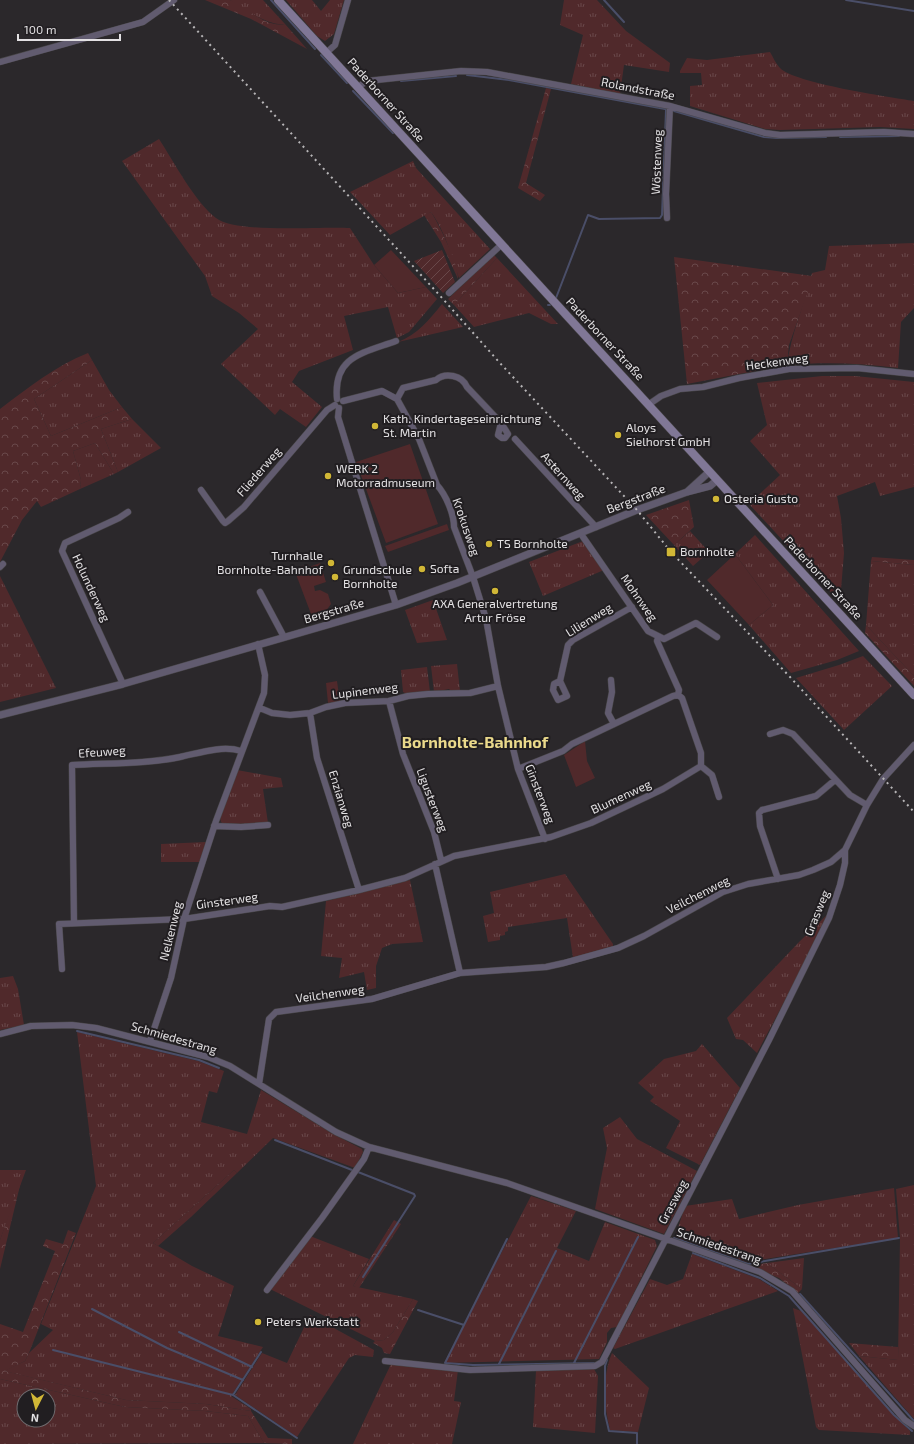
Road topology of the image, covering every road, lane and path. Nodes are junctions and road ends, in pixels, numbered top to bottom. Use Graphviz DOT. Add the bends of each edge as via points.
graph roads {
  1 [pos="174,0"];
  2 [pos="278,0"];
  3 [pos="348,0"];
  4 [pos="326,53"];
  5 [pos="0,62"];
  6 [pos="358,87"];
  7 [pos="670,106"];
  8 [pos="914,134"];
  9 [pos="667,218"];
  10 [pos="501,245"];
  11 [pos="449,293"];
  12 [pos="396,342"];
  13 [pos="914,374"];
  14 [pos="396,398"];
  15 [pos="338,403"];
  16 [pos="648,405"];
  17 [pos="501,423"];
  18 [pos="515,439"];
  19 [pos="709,472"];
  20 [pos="717,480"];
  21 [pos="201,490"];
  22 [pos="687,492"];
  23 [pos="128,512"];
  24 [pos="596,527"];
  25 [pos="581,534"];
  26 [pos="473,577"];
  27 [pos="260,592"];
  28 [pos="396,605"];
  29 [pos="632,607"];
  30 [pos="658,636"];
  31 [pos="284,637"];
  32 [pos="717,637"];
  33 [pos="258,644"];
  34 [pos="611,680"];
  35 [pos="560,681"];
  36 [pos="123,684"];
  37 [pos="498,686"];
  38 [pos="678,695"];
  39 [pos="914,695"];
  40 [pos="389,701"];
  41 [pos="260,708"];
  42 [pos="310,713"];
  43 [pos="0,715"];
  44 [pos="614,724"];
  45 [pos="770,734"];
  46 [pos="914,745"];
  47 [pos="241,751"];
  48 [pos="701,766"];
  49 [pos="518,769"];
  50 [pos="836,780"];
  51 [pos="719,797"];
  52 [pos="867,805"];
  53 [pos="268,824"];
  54 [pos="214,826"];
  55 [pos="545,838"];
  56 [pos="845,850"];
  57 [pos="441,860"];
  58 [pos="435,864"];
  59 [pos="778,879"];
  60 [pos="359,890"];
  61 [pos="184,919"];
  62 [pos="74,923"];
  63 [pos="62,969"];
  64 [pos="460,973"];
  65 [pos="0,1034"];
  66 [pos="150,1041"];
  67 [pos="260,1084"];
  68 [pos="369,1147"];
  69 [pos="665,1239"];
  70 [pos="267,1290"];
  71 [pos="384,1361"];
  72 [pos="914,1426"];
  1 -- 5 [label="street" via="142,22"];
  2 -- 4 [label="main road, Paderborner Straße"];
  3 -- 4 [label="street" via="335,45"];
  4 -- 6 [label="main road, Paderborner Straße"];
  6 -- 7 [label="street, Rolandstraße" via="367,81 460,71 487,72"];
  6 -- 10 [label="main road, Paderborner Straße"];
  7 -- 8 [label="street, Rolandstraße" via="780,135 884,132"];
  7 -- 9 [label="street, Wöstenweg"];
  10 -- 11 [label="street"];
  10 -- 16 [label="main road, Paderborner Straße"];
  12 -- 15 [label="street" via="348,360 338,378"];
  13 -- 16 [label="street, Heckenweg" via="857,368 789,369 703,387 680,389 660,396"];
  14 -- 15 [label="street" via="382,391"];
  14 -- 17 [label="street" via="403,388 439,377 453,376 465,383"];
  14 -- 26 [label="street, Krokusweg" via="419,439 437,485 442,490"];
  15 -- 21 [label="street, Fliederweg" via="327,410 244,507 225,523"];
  15 -- 28 [label="street" via="338,417"];
  16 -- 19 [label="main road, Paderborner Straße"];
  18 -- 24 [label="street, Asternweg"];
  19 -- 20 [label="main road, Paderborner Straße"];
  19 -- 22 [label="street, Bergstraße"];
  20 -- 22 [label="street, Bergstraße" via="710,486"];
  20 -- 39 [label="main road, Paderborner Straße"];
  22 -- 24 [label="street, Bergstraße"];
  23 -- 36 [label="street, Holunderweg" via="66,543 62,552"];
  24 -- 25 [label="street, Bergstraße"];
  25 -- 26 [label="street, Bergstraße"];
  25 -- 29 [label="street, Mohnweg"];
  26 -- 28 [label="street, Bergstraße"];
  26 -- 37 [label="street, Ginsterweg" via="486,619"];
  27 -- 31 [label="street"];
  28 -- 31 [label="street, Bergstraße"];
  29 -- 30 [label="street, Mohnweg" via="648,631"];
  29 -- 35 [label="street, Lilienweg" via="573,640 566,649"];
  30 -- 32 [label="street, Mohnweg" via="664,639 696,623"];
  30 -- 38 [label="street" via="657,641 679,690"];
  31 -- 33 [label="street, Bergstraße"];
  33 -- 36 [label="street, Bergstraße"];
  33 -- 41 [label="street, Nelkenweg" via="265,680"];
  34 -- 44 [label="street" via="612,692 608,713"];
  36 -- 43 [label="street, Bergstraße"];
  37 -- 40 [label="street, Lupinenweg" via="470,693 408,696"];
  37 -- 49 [label="street, Ginsterweg"];
  38 -- 44 [label="street"];
  38 -- 48 [label="street" via="682,698 701,753"];
  40 -- 42 [label="street, Lupinenweg" via="345,703"];
  40 -- 57 [label="street, Ligusterweg" via="403,754 434,832"];
  41 -- 42 [label="street, Lupinenweg" via="272,713 290,715"];
  41 -- 47 [label="street, Nelkenweg"];
  42 -- 60 [label="street, Enzianweg" via="317,758"];
  44 -- 49 [label="street" via="562,751"];
  45 -- 50 [label="street" via="783,730 793,734"];
  46 -- 52 [label="street, Veilchenweg" via="883,779"];
  47 -- 54 [label="street, Nelkenweg"];
  47 -- 62 [label="street, Efeuweg" via="206,751 164,759 72,766"];
  48 -- 51 [label="street" via="712,775"];
  48 -- 55 [label="street, Blumenweg" via="663,789 591,823"];
  49 -- 55 [label="street, Ginsterweg"];
  50 -- 52 [label="street" via="850,795"];
  50 -- 59 [label="street" via="820,794 759,813 760,826"];
  52 -- 56 [label="street, Veilchenweg"];
  53 -- 54 [label="street"];
  54 -- 61 [label="street, Nelkenweg"];
  55 -- 57 [label="street, Ginsterweg"];
  56 -- 59 [label="street, Veilchenweg" via="831,862 813,870"];
  56 -- 69 [label="street, Grasweg" via="845,863 830,918"];
  57 -- 58 [label="street, Ginsterweg"];
  58 -- 60 [label="street, Ginsterweg" via="405,878"];
  58 -- 64 [label="street"];
  59 -- 64 [label="street, Veilchenweg" via="748,884 723,892 618,948 546,967"];
  60 -- 61 [label="street, Ginsterweg" via="282,907 270,906"];
  61 -- 62 [label="street"];
  61 -- 66 [label="street, Nelkenweg" via="170,978"];
  62 -- 63 [label="street" via="59,924"];
  64 -- 67 [label="street, Veilchenweg" via="372,999 276,1012 269,1019"];
  65 -- 66 [label="street, Schmiedestrang" via="31,1026 72,1025"];
  66 -- 67 [label="street, Schmiedestrang" via="208,1057 230,1066"];
  67 -- 68 [label="street, Schmiedestrang" via="336,1132"];
  68 -- 69 [label="street, Schmiedestrang" via="506,1183"];
  68 -- 70 [label="street" via="364,1159 322,1218"];
  69 -- 71 [label="street, Grasweg" via="599,1365 470,1370"];
  69 -- 72 [label="street, Schmiedestrang" via="760,1272 792,1291 905,1420"];
}
